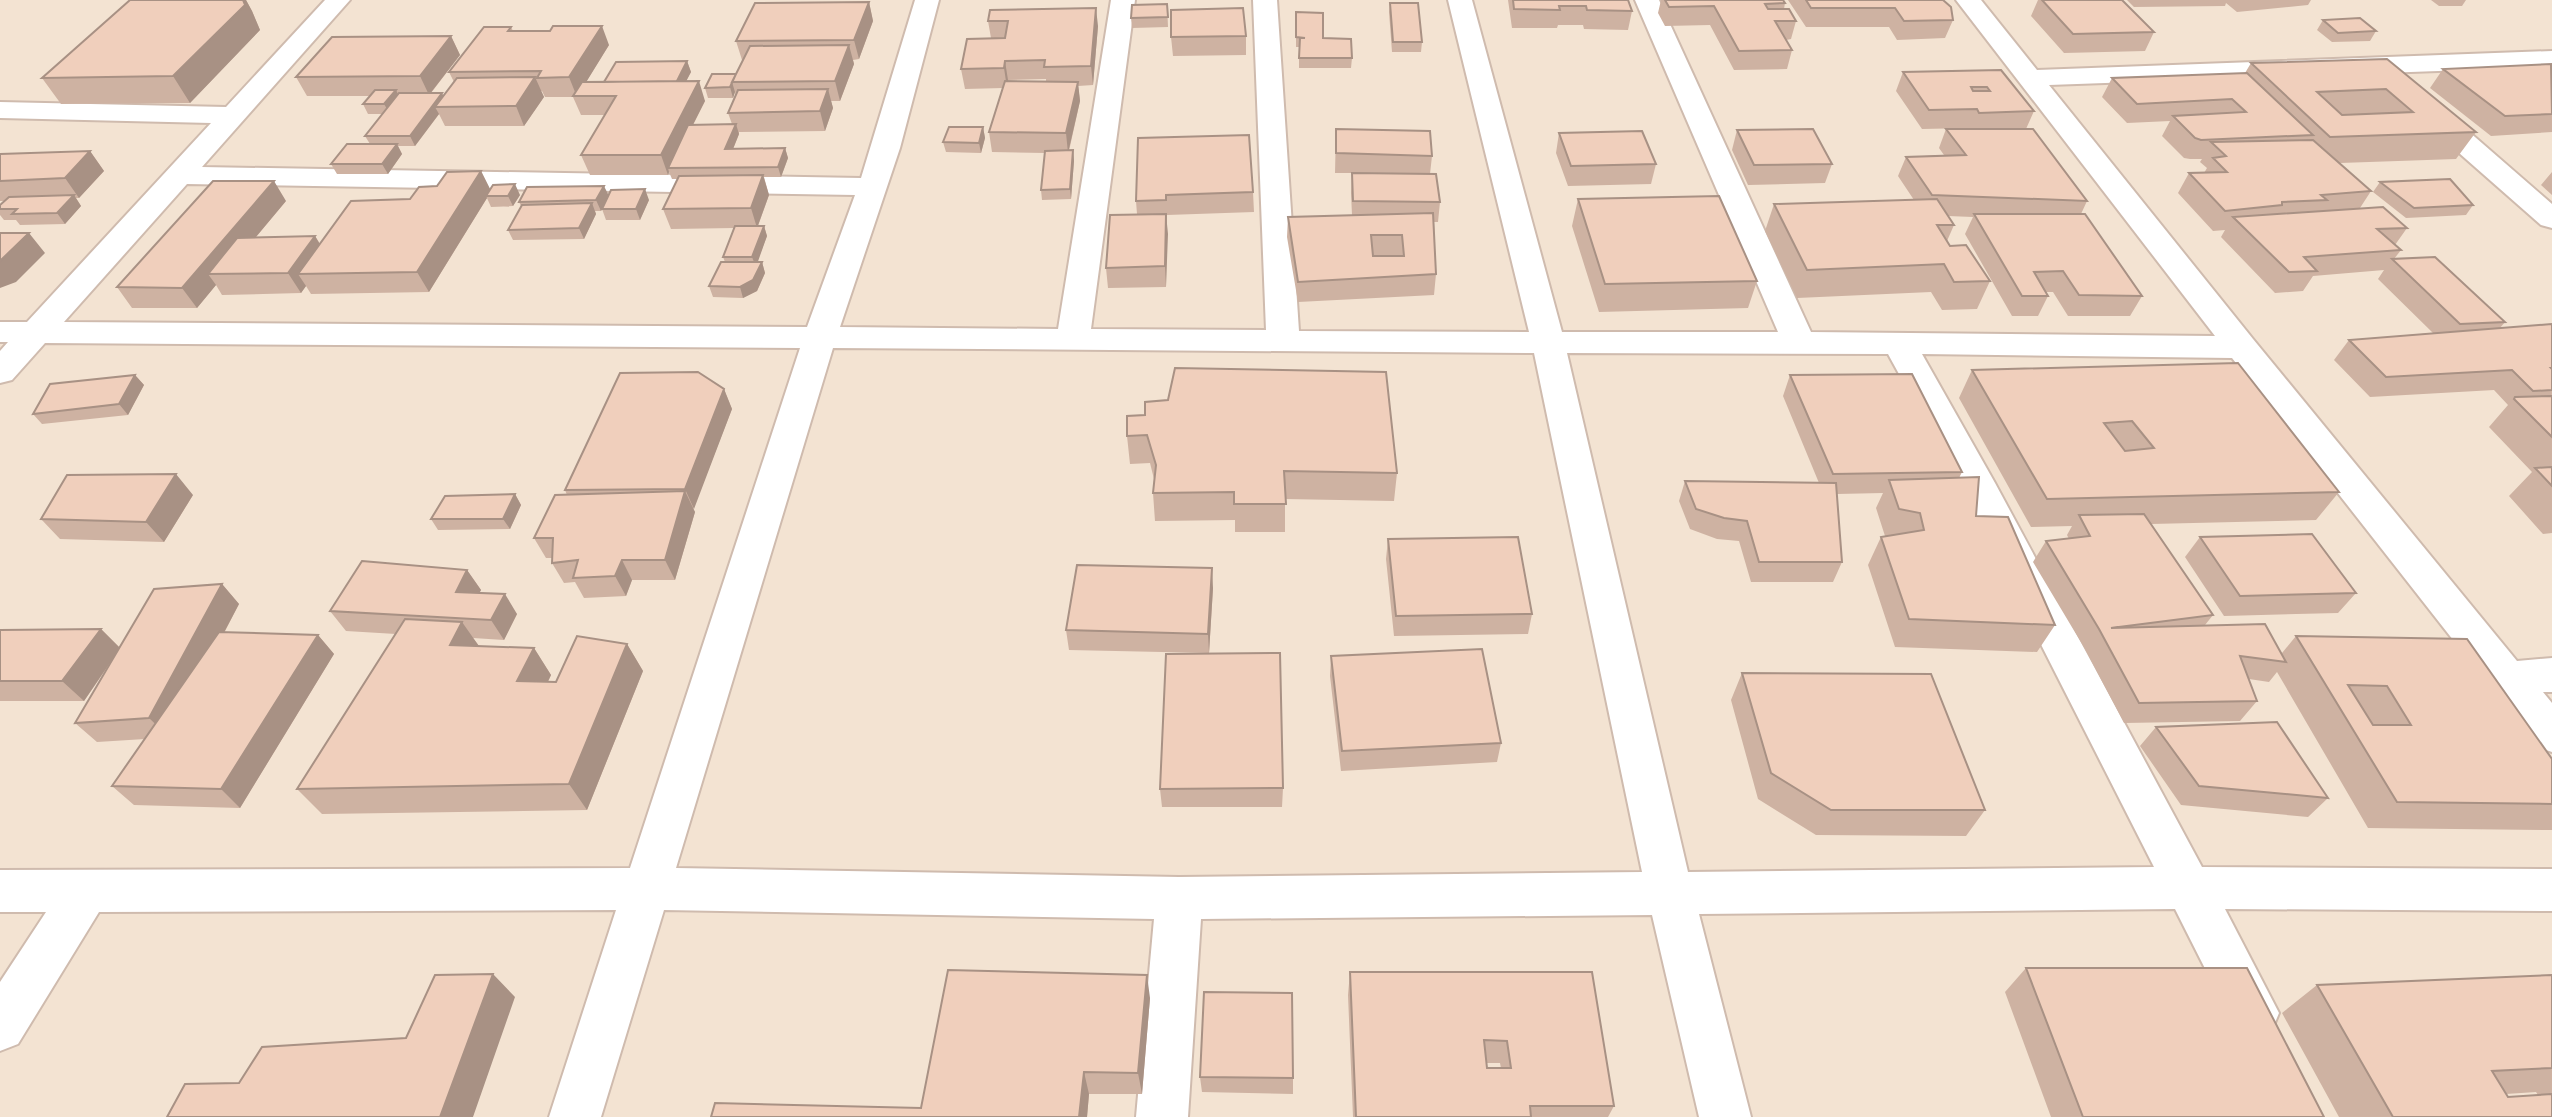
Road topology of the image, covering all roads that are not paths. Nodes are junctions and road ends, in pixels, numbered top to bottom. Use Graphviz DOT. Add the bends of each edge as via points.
graph roads {
  1 [pos="338,0"];
  2 [pos="927,0"];
  3 [pos="1124,0"];
  4 [pos="1265,0"];
  5 [pos="1460,0"];
  6 [pos="1647,0"];
  7 [pos="1968,0"];
  8 [pos="2552,59"];
  9 [pos="2375,64"];
  10 [pos="2028,78"];
  11 [pos="0,110"];
  12 [pos="232,115"];
  13 [pos="179,175"];
  14 [pos="872,187"];
  15 [pos="2552,219"];
  16 [pos="0,332"];
  17 [pos="37,332"];
  18 [pos="820,338"];
  19 [pos="1073,340"];
  20 [pos="1283,341"];
  21 [pos="1799,342"];
  22 [pos="1548,343"];
  23 [pos="1900,345"];
  24 [pos="2241,348"];
  25 [pos="0,372"];
  26 [pos="2552,675"];
  27 [pos="2506,678"];
  28 [pos="2552,734"];
  29 [pos="2188,888"];
  30 [pos="649,889"];
  31 [pos="2552,890"];
  32 [pos="0,891"];
  33 [pos="85,892"];
  34 [pos="1670,893"];
  35 [pos="1179,898"];
  36 [pos="0,1027"];
  37 [pos="2270,1045"];
  38 [pos="575,1117"];
  39 [pos="1162,1117"];
  40 [pos="1725,1117"];
  1 -- 12 [label="street"];
  2 -- 14 [label="street"];
  3 -- 19 [label="street"];
  4 -- 20 [label="street"];
  5 -- 22 [label="street"];
  6 -- 21 [label="street"];
  7 -- 10 [label="street"];
  8 -- 9 [label="street"];
  9 -- 10 [label="street"];
  9 -- 15 [label="street"];
  10 -- 24 [label="street"];
  11 -- 12 [label="street"];
  12 -- 13 [label="street"];
  13 -- 14 [label="street"];
  13 -- 17 [label="street"];
  14 -- 18 [label="street"];
  16 -- 17 [label="street"];
  17 -- 18 [label="street"];
  17 -- 25 [label="street"];
  18 -- 19 [label="street"];
  18 -- 30 [label="street"];
  19 -- 20 [label="street"];
  20 -- 22 [label="street"];
  21 -- 22 [label="street"];
  21 -- 23 [label="street"];
  22 -- 34 [label="street"];
  23 -- 24 [label="street"];
  23 -- 29 [label="street"];
  24 -- 27 [label="street"];
  26 -- 27 [label="street"];
  27 -- 28 [label="street"];
  29 -- 31 [label="street"];
  29 -- 34 [label="street"];
  29 -- 37 [label="street"];
  30 -- 33 [label="street"];
  30 -- 35 [label="street"];
  30 -- 38 [label="street"];
  32 -- 33 [label="street"];
  33 -- 36 [label="street"];
  34 -- 35 [label="street"];
  34 -- 40 [label="street"];
  35 -- 39 [label="street"];
}
